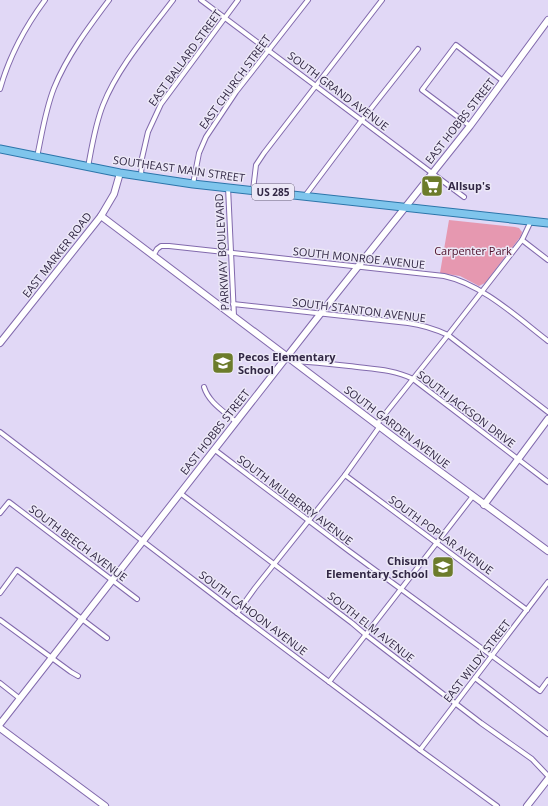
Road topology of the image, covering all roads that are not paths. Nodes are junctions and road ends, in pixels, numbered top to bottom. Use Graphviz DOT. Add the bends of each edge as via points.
graph roads {
  1 [pos="45,0"];
  2 [pos="109,0"];
  3 [pos="173,0"];
  4 [pos="202,0"];
  5 [pos="238,0"];
  6 [pos="308,0"];
  7 [pos="382,0"];
  8 [pos="225,17"];
  9 [pos="548,20"];
  10 [pos="418,49"];
  11 [pos="269,50"];
  12 [pos="503,81"];
  13 [pos="316,85"];
  14 [pos="0,89"];
  15 [pos="362,120"];
  16 [pos="470,126"];
  17 [pos="0,149"];
  18 [pos="37,157"];
  19 [pos="88,167"];
  20 [pos="120,173"];
  21 [pos="433,173"];
  22 [pos="141,176"];
  23 [pos="193,184"];
  24 [pos="228,187"];
  25 [pos="252,190"];
  26 [pos="305,196"];
  27 [pos="464,197"];
  28 [pos="405,207"];
  29 [pos="101,216"];
  30 [pos="531,221"];
  31 [pos="548,223"];
  32 [pos="522,240"];
  33 [pos="231,253"];
  34 [pos="153,256"];
  35 [pos="548,260"];
  36 [pos="357,267"];
  37 [pos="482,291"];
  38 [pos="235,304"];
  39 [pos="321,313"];
  40 [pos="234,316"];
  41 [pos="448,335"];
  42 [pos="548,342"];
  43 [pos="0,344"];
  44 [pos="287,357"];
  45 [pos="293,362"];
  46 [pos="413,379"];
  47 [pos="204,387"];
  48 [pos="548,412"];
  49 [pos="548,419"];
  50 [pos="236,422"];
  51 [pos="378,425"];
  52 [pos="0,432"];
  53 [pos="214,450"];
  54 [pos="518,459"];
  55 [pos="345,475"];
  56 [pos="548,482"];
  57 [pos="180,493"];
  58 [pos="473,496"];
  59 [pos="484,505"];
  60 [pos="0,513"];
  61 [pos="308,521"];
  62 [pos="143,540"];
  63 [pos="437,543"];
  64 [pos="548,550"];
  65 [pos="274,564"];
  66 [pos="112,580"];
  67 [pos="548,582"];
  68 [pos="401,589"];
  69 [pos="0,593"];
  70 [pos="137,599"];
  71 [pos="527,610"];
  72 [pos="237,613"];
  73 [pos="82,619"];
  74 [pos="0,620"];
  75 [pos="366,635"];
  76 [pos="107,638"];
  77 [pos="51,657"];
  78 [pos="492,657"];
  79 [pos="78,676"];
  80 [pos="475,678"];
  81 [pos="548,680"];
  82 [pos="329,682"];
  83 [pos="0,683"];
  84 [pos="19,698"];
  85 [pos="455,703"];
  86 [pos="0,724"];
  87 [pos="0,728"];
  88 [pos="548,734"];
  89 [pos="420,750"];
  90 [pos="548,776"];
  91 [pos="548,779"];
  92 [pos="105,806"];
  93 [pos="497,806"];
  94 [pos="527,806"];
  1 -- 14 [label="street" via="28,24"];
  2 -- 18 [label="street" via="73,50 58,79 47,111"];
  3 -- 19 [label="street" via="111,87 98,121"];
  4 -- 8 [label="street, SOUTH GRAND AVENUE"];
  5 -- 8 [label="street, EAST BALLARD STREET"];
  6 -- 11 [label="street, EAST CHURCH STREET"];
  7 -- 13 [label="street"];
  8 -- 11 [label="street, SOUTH GRAND AVENUE"];
  8 -- 22 [label="street, EAST BALLARD STREET" via="161,104 148,132"];
  9 -- 12 [label="street, EAST HOBBS STREET"];
  10 -- 15 [label="street"];
  11 -- 13 [label="street, SOUTH GRAND AVENUE"];
  11 -- 23 [label="street, EAST CHURCH STREET" via="206,136 199,153"];
  12 -- 16 [label="street, EAST HOBBS STREET"];
  12 -- 16 [label="street" via="456,45 422,90"];
  13 -- 15 [label="street, SOUTH GRAND AVENUE"];
  13 -- 25 [label="street" via="256,165"];
  15 -- 21 [label="street, SOUTH GRAND AVENUE"];
  15 -- 26 [label="street"];
  16 -- 21 [label="street, EAST HOBBS STREET"];
  17 -- 18 [label="main road, SOUTHEAST MAIN STREET / US 285"];
  18 -- 19 [label="main road, SOUTHEAST MAIN STREET / US 285"];
  19 -- 20 [label="main road, SOUTHEAST MAIN STREET / US 285"];
  20 -- 22 [label="main road, SOUTHEAST MAIN STREET / US 285"];
  20 -- 29 [label="street, EAST MARKER ROAD" via="114,194"];
  21 -- 27 [label="street, SOUTH GRAND AVENUE"];
  21 -- 28 [label="street, EAST HOBBS STREET"];
  22 -- 23 [label="main road, SOUTHEAST MAIN STREET / US 285"];
  23 -- 24 [label="main road, SOUTHEAST MAIN STREET / US 285"];
  24 -- 25 [label="main road, SOUTHEAST MAIN STREET / US 285"];
  24 -- 33 [label="street, PARKWAY BOULEVARD"];
  25 -- 26 [label="main road, SOUTHEAST MAIN STREET / US 285"];
  26 -- 28 [label="main road, SOUTHEAST MAIN STREET / US 285"];
  28 -- 30 [label="main road, SOUTHEAST MAIN STREET / US 285"];
  28 -- 36 [label="street, EAST HOBBS STREET"];
  29 -- 34 [label="street, SOUTH GARDEN AVENUE"];
  29 -- 43 [label="street, EAST MARKER ROAD"];
  30 -- 31 [label="main road, SOUTHEAST MAIN STREET / US 285"];
  30 -- 32 [label="street"];
  32 -- 35 [label="street"];
  32 -- 37 [label="street"];
  33 -- 34 [label="street, SOUTH MONROE AVENUE" via="161,246"];
  33 -- 36 [label="street, SOUTH MONROE AVENUE"];
  33 -- 38 [label="street, PARKWAY BOULEVARD"];
  34 -- 40 [label="street, SOUTH GARDEN AVENUE"];
  36 -- 37 [label="street, SOUTH MONROE AVENUE" via="444,276 458,279"];
  36 -- 39 [label="street, EAST HOBBS STREET"];
  37 -- 41 [label="street"];
  37 -- 42 [label="street, SOUTH MONROE AVENUE"];
  38 -- 39 [label="street, SOUTH STANTON AVENUE"];
  38 -- 40 [label="street, PARKWAY BOULEVARD"];
  39 -- 41 [label="street, SOUTH STANTON AVENUE" via="423,325"];
  39 -- 44 [label="street, EAST HOBBS STREET"];
  40 -- 44 [label="street, SOUTH GARDEN AVENUE"];
  41 -- 46 [label="street"];
  41 -- 48 [label="street, SOUTH STANTON AVENUE"];
  44 -- 45 [label="street, SOUTH GARDEN AVENUE"];
  44 -- 50 [label="street, EAST HOBBS STREET"];
  45 -- 46 [label="street, SOUTH JACKSON DRIVE" via="388,370"];
  45 -- 51 [label="street, SOUTH GARDEN AVENUE"];
  46 -- 51 [label="street"];
  46 -- 54 [label="street, SOUTH JACKSON DRIVE"];
  47 -- 50 [label="street" via="206,396"];
  49 -- 54 [label="street"];
  50 -- 53 [label="street, EAST HOBBS STREET"];
  51 -- 55 [label="street"];
  51 -- 58 [label="street, SOUTH GARDEN AVENUE"];
  52 -- 62 [label="street, SOUTH CAHOON AVENUE"];
  53 -- 57 [label="street, EAST HOBBS STREET"];
  53 -- 61 [label="street, SOUTH MULBERRY AVENUE"];
  54 -- 56 [label="street, SOUTH JACKSON DRIVE"];
  54 -- 59 [label="street"];
  55 -- 61 [label="street"];
  55 -- 63 [label="street, SOUTH POPLAR AVENUE"];
  57 -- 62 [label="street, EAST HOBBS STREET"];
  57 -- 65 [label="street, SOUTH ELM AVENUE"];
  58 -- 59 [label="street, SOUTH GARDEN AVENUE"];
  58 -- 63 [label="street"];
  59 -- 64 [label="street, SOUTH GARDEN AVENUE"];
  60 -- 66 [label="street, SOUTH BEECH AVENUE" via="9,502"];
  61 -- 65 [label="street"];
  61 -- 68 [label="street, SOUTH MULBERRY AVENUE"];
  62 -- 66 [label="street, EAST HOBBS STREET"];
  62 -- 72 [label="street, SOUTH CAHOON AVENUE"];
  63 -- 68 [label="street"];
  63 -- 71 [label="street, SOUTH POPLAR AVENUE"];
  65 -- 72 [label="street"];
  65 -- 75 [label="street, SOUTH ELM AVENUE"];
  66 -- 70 [label="street, SOUTH BEECH AVENUE"];
  66 -- 73 [label="street, EAST HOBBS STREET"];
  67 -- 71 [label="street, EAST WILDY STREET"];
  68 -- 75 [label="street"];
  68 -- 78 [label="street, SOUTH MULBERRY AVENUE"];
  69 -- 73 [label="street" via="17,570"];
  71 -- 78 [label="street, EAST WILDY STREET"];
  72 -- 82 [label="street, SOUTH CAHOON AVENUE"];
  73 -- 76 [label="street"];
  73 -- 77 [label="street, EAST HOBBS STREET"];
  74 -- 77 [label="street"];
  75 -- 82 [label="street"];
  75 -- 85 [label="street, SOUTH ELM AVENUE"];
  77 -- 79 [label="street"];
  77 -- 84 [label="street, EAST HOBBS STREET"];
  78 -- 80 [label="street, EAST WILDY STREET"];
  78 -- 81 [label="street, SOUTH MULBERRY AVENUE" via="540,691"];
  80 -- 85 [label="street, EAST WILDY STREET"];
  80 -- 88 [label="street"];
  82 -- 89 [label="street, SOUTH CAHOON AVENUE"];
  83 -- 84 [label="street"];
  84 -- 86 [label="street, EAST HOBBS STREET"];
  85 -- 89 [label="street, EAST WILDY STREET"];
  85 -- 90 [label="street, SOUTH ELM AVENUE" via="532,759"];
  87 -- 92 [label="street"];
  89 -- 93 [label="street, SOUTH CAHOON AVENUE"];
  91 -- 94 [label="street"];
}
